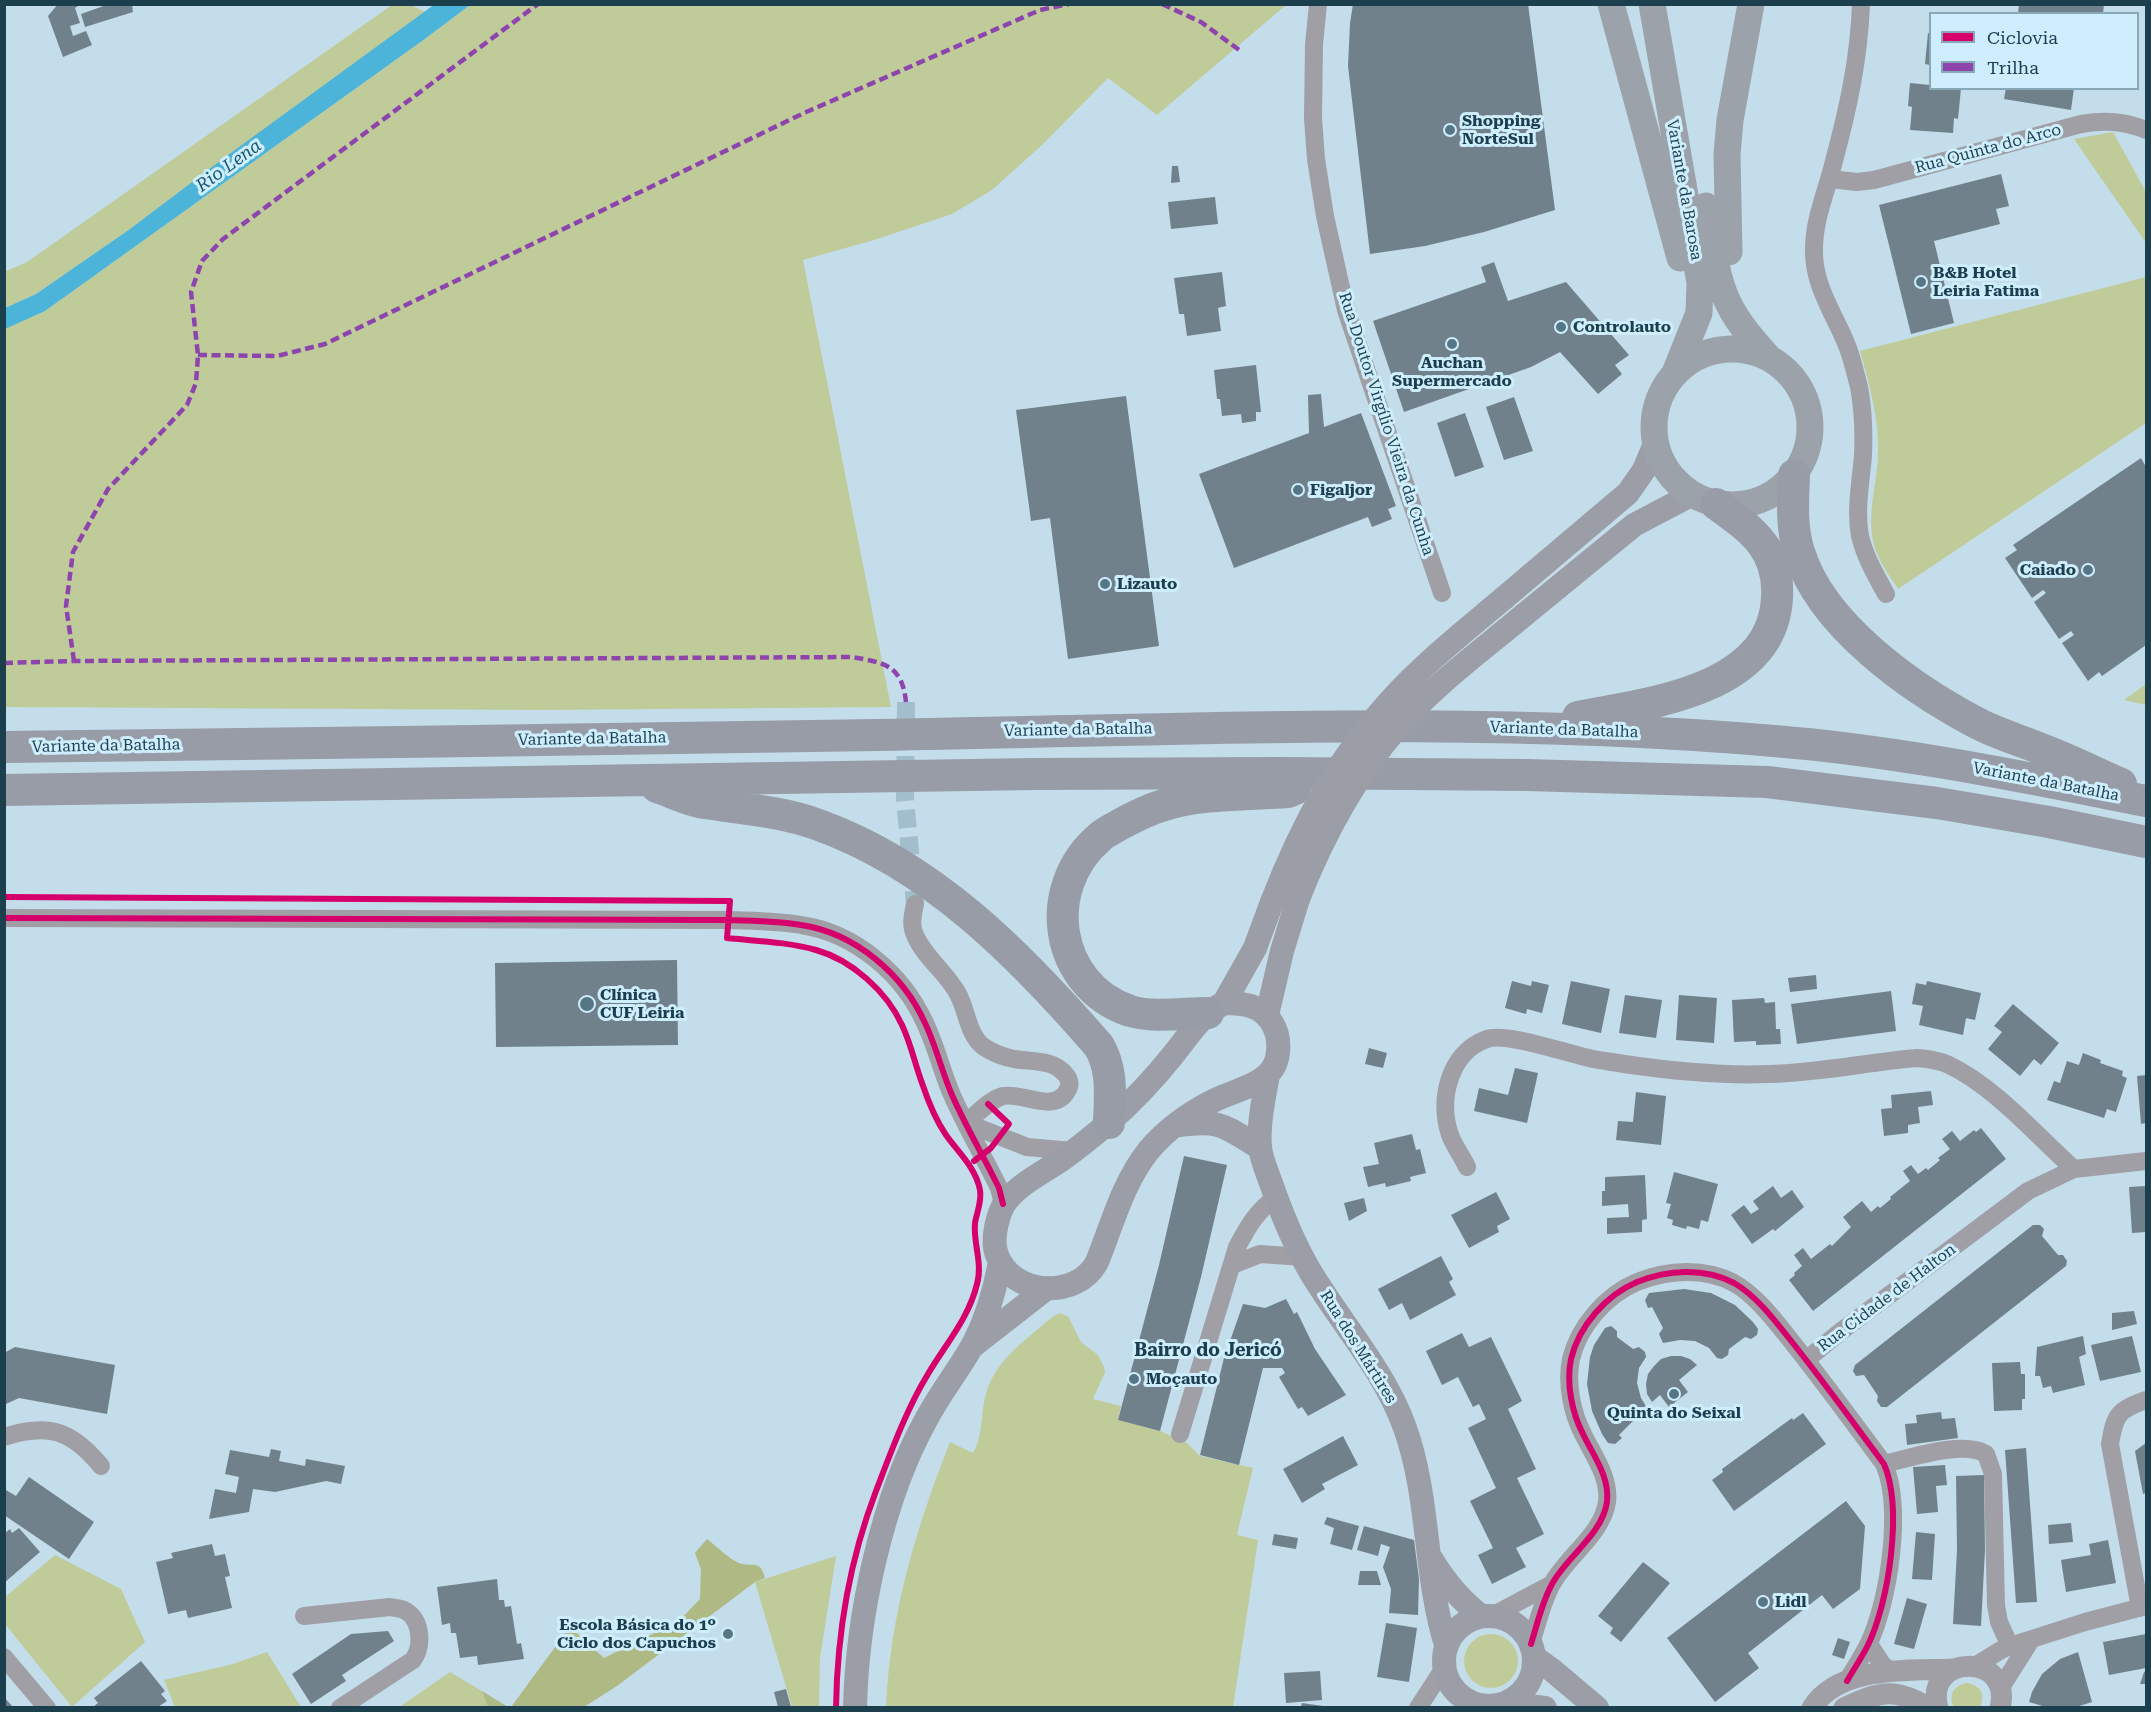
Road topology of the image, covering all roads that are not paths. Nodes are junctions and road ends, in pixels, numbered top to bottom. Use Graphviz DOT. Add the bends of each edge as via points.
graph roads {
  1 [pos="1318,4"];
  2 [pos="1611,4"];
  3 [pos="1652,4"];
  4 [pos="1668,4"];
  5 [pos="1751,4"];
  6 [pos="1861,4"];
  7 [pos="2146,130"];
  8 [pos="1830,178"];
  9 [pos="1733,310"];
  10 [pos="1690,336"];
  11 [pos="1769,358"];
  12 [pos="1675,373"];
  13 [pos="1655,444"];
  14 [pos="1794,475"];
  15 [pos="1703,500"];
  16 [pos="1442,593"];
  17 [pos="1886,594"];
  18 [pos="1532,726"];
  19 [pos="4,747"];
  20 [pos="1323,773"];
  21 [pos="640,780"];
  22 [pos="4,790"];
  23 [pos="2146,795"];
  24 [pos="2146,801"];
  25 [pos="2146,842"];
  26 [pos="915,904"];
  27 [pos="4,918"];
  28 [pos="1216,1008"];
  29 [pos="1267,1015"];
  30 [pos="1268,1075"];
  31 [pos="966,1123"];
  32 [pos="1109,1123"];
  33 [pos="1176,1126"];
  34 [pos="1260,1148"];
  35 [pos="1073,1151"];
  36 [pos="2146,1161"];
  37 [pos="1467,1167"];
  38 [pos="2074,1169"];
  39 [pos="1276,1197"];
  40 [pos="1003,1204"];
  41 [pos="1303,1257"];
  42 [pos="1000,1262"];
  43 [pos="1232,1265"];
  44 [pos="1047,1288"];
  45 [pos="972,1346"];
  46 [pos="1806,1360"];
  47 [pos="2146,1400"];
  48 [pos="1180,1434"];
  49 [pos="4,1437"];
  50 [pos="1884,1464"];
  51 [pos="101,1466"];
  52 [pos="1430,1556"];
  53 [pos="1552,1584"];
  54 [pos="2144,1609"];
  55 [pos="304,1616"];
  56 [pos="1486,1616"];
  57 [pos="2031,1640"];
  58 [pos="1869,1644"];
  59 [pos="2010,1647"];
  60 [pos="1532,1651"];
  61 [pos="4,1657"];
  62 [pos="1445,1657"];
  63 [pos="1975,1666"];
  64 [pos="1953,1669"];
  65 [pos="1892,1672"];
  66 [pos="1847,1681"];
  67 [pos="2000,1698"];
  68 [pos="1505,1704"];
  69 [pos="47,1707"];
  70 [pos="340,1707"];
  71 [pos="855,1707"];
  72 [pos="1418,1707"];
  73 [pos="1476,1707"];
  74 [pos="1545,1707"];
  75 [pos="1596,1707"];
  76 [pos="1812,1707"];
  77 [pos="1844,1707"];
  78 [pos="1929,1707"];
  79 [pos="1938,1707"];
  1 -- 16 [label="street, Rua Doutor Virgílio Vieira da Cunha" via="1313,118 1325,216 1346,310"];
  2 -- 10 [label="main road" via="1687,286"];
  3 -- 10 [label="main road, Variante da Barosa" via="1700,283 1699,313"];
  4 -- 9 [label="main road, Variante da Barosa" via="1718,271 1724,295"];
  5 -- 9 [label="main road" via="1727,155"];
  6 -- 8 [label="street" via="1853,87"];
  7 -- 8 [label="street, Rua Quinta do Arco" via="2100,120 1874,180"];
  8 -- 17 [label="street" via="1816,224 1816,274 1846,343 1859,390 1863,421 1860,536 1866,557"];
  9 -- 11 [label="main road, Variante da Barosa"];
  10 -- 12 [label="main road, Variante da Barosa"];
  11 -- 12 [label="main road" via="1750,351 1710,352"];
  11 -- 14 [label="main road" via="1790,375 1804,398 1810,425 1806,452"];
  12 -- 13 [label="main road" via="1656,410"];
  13 -- 15 [label="main road" via="1674,481"];
  13 -- 28 [label="main road, bridge" via="1628,493 1425,665 1360,736 1305,823 1255,948"];
  14 -- 15 [label="main road" via="1778,491 1759,501 1738,506"];
  14 -- 23 [label="highway" via="1792,505 1799,553 1819,592 1863,644 1931,697 1977,723"];
  15 -- 18 [label="highway" via="1750,528 1765,545 1778,585 1773,622 1764,642 1751,658 1698,690 1645,705"];
  15 -- 29 [label="main road, bridge" via="1634,525 1431,694 1397,728 1342,806 1310,869 1284,940"];
  18 -- 19 [label="highway, Variante da Batalha" via="1221,727"];
  18 -- 24 [label="highway, Variante da Batalha" via="1775,741 1868,752"];
  20 -- 21 [label="highway"];
  20 -- 25 [label="highway" via="1767,782 1937,803"];
  20 -- 28 [label="highway" via="1288,792 1201,798 1161,806 1101,836 1081,857 1071,877 1063,904 1064,936 1083,980 1104,997 1132,1011 1164,1014"];
  21 -- 22 [label="highway"];
  21 -- 32 [label="highway" via="702,803 774,812 815,823 868,845 922,877 1007,950 1100,1046 1110,1072"];
  26 -- 31 [label="street" via="914,933 960,996 982,1046 1011,1059 1052,1064 1069,1078 1070,1085 1061,1098 1043,1101 1001,1097"];
  27 -- 31 [label="street" via="717,920 802,925 846,940 868,953 902,984 925,1022"];
  28 -- 29 [label="main road" via="1238,1003"];
  28 -- 32 [label="main road"];
  29 -- 30 [label="main road, Rua dos Mártires" via="1278,1045 1275,1066"];
  30 -- 33 [label="main road" via="1214,1101"];
  30 -- 34 [label="main road, Rua dos Mártires"];
  31 -- 35 [label="street" via="1028,1147"];
  31 -- 40 [label="street" via="999,1188"];
  32 -- 35 [label="main road"];
  33 -- 34 [label="main road" via="1217,1123"];
  33 -- 44 [label="main road" via="1139,1165 1093,1271 1068,1287"];
  34 -- 39 [label="main road, Rua dos Mártires"];
  35 -- 40 [label="main road"];
  36 -- 38 [label="street, Rua Cidade de Halton"];
  37 -- 38 [label="street" via="1450,1136 1447,1088 1454,1067 1467,1050 1494,1037 1593,1059 1741,1075 1799,1073 1917,1058 1934,1060 1996,1097"];
  38 -- 46 [label="street, Rua Cidade de Halton" via="2028,1191"];
  39 -- 41 [label="main road, Rua dos Mártires"];
  39 -- 43 [label="street" via="1251,1221 1236,1247"];
  40 -- 42 [label="main road" via="995,1248"];
  41 -- 43 [label="street" via="1260,1254"];
  41 -- 52 [label="main road, Rua dos Mártires" via="1397,1409 1417,1466"];
  42 -- 44 [label="main road" via="1020,1281"];
  42 -- 45 [label="main road" via="995,1287"];
  43 -- 48 [label="street"];
  44 -- 45 [label="main road"];
  45 -- 71 [label="main road" via="926,1418 892,1501 873,1568 856,1672"];
  46 -- 50 [label="street"];
  46 -- 53 [label="street, Rua Cidade de Halton" via="1746,1292 1723,1278 1698,1272 1664,1274 1634,1284 1612,1298 1584,1329 1569,1373 1573,1410 1605,1477 1607,1501 1597,1525"];
  47 -- 54 [label="street" via="2125,1408 2116,1417 2110,1444"];
  49 -- 51 [label="street" via="24,1431 58,1431 87,1448"];
  50 -- 58 [label="street" via="1891,1485 1892,1545"];
  50 -- 59 [label="street" via="1948,1450 1978,1450 1986,1454 1993,1474 1996,1605"];
  52 -- 56 [label="main road, Rua dos Mártires" via="1455,1593"];
  52 -- 62 [label="main road, Rua dos Mártires"];
  53 -- 56 [label="street, Rua Cidade de Halton"];
  53 -- 60 [label="street, Rua Cidade de Halton"];
  54 -- 57 [label="street" via="2085,1622"];
  55 -- 70 [label="street" via="390,1607 403,1610 416,1623 421,1644 413,1660"];
  56 -- 60 [label="main road" via="1519,1627"];
  56 -- 62 [label="main road" via="1466,1622 1454,1632"];
  57 -- 59 [label="street"];
  57 -- 67 [label="street"];
  58 -- 65 [label="street"];
  58 -- 66 [label="street"];
  59 -- 63 [label="street"];
  60 -- 68 [label="main road" via="1533,1669 1524,1690"];
  60 -- 75 [label="main road"];
  61 -- 69 [label="street"];
  62 -- 72 [label="street"];
  62 -- 73 [label="main road" via="1448,1681"];
  63 -- 64 [label="street"];
  63 -- 67 [label="street" via="1991,1674"];
  64 -- 65 [label="street"];
  64 -- 79 [label="street" via="1939,1684"];
  65 -- 66 [label="street"];
  66 -- 76 [label="street" via="1823,1695"];
  68 -- 73 [label="main road"];
  68 -- 74 [label="main road"];
  77 -- 78 [label="street" via="1881,1693 1911,1697"];
}
